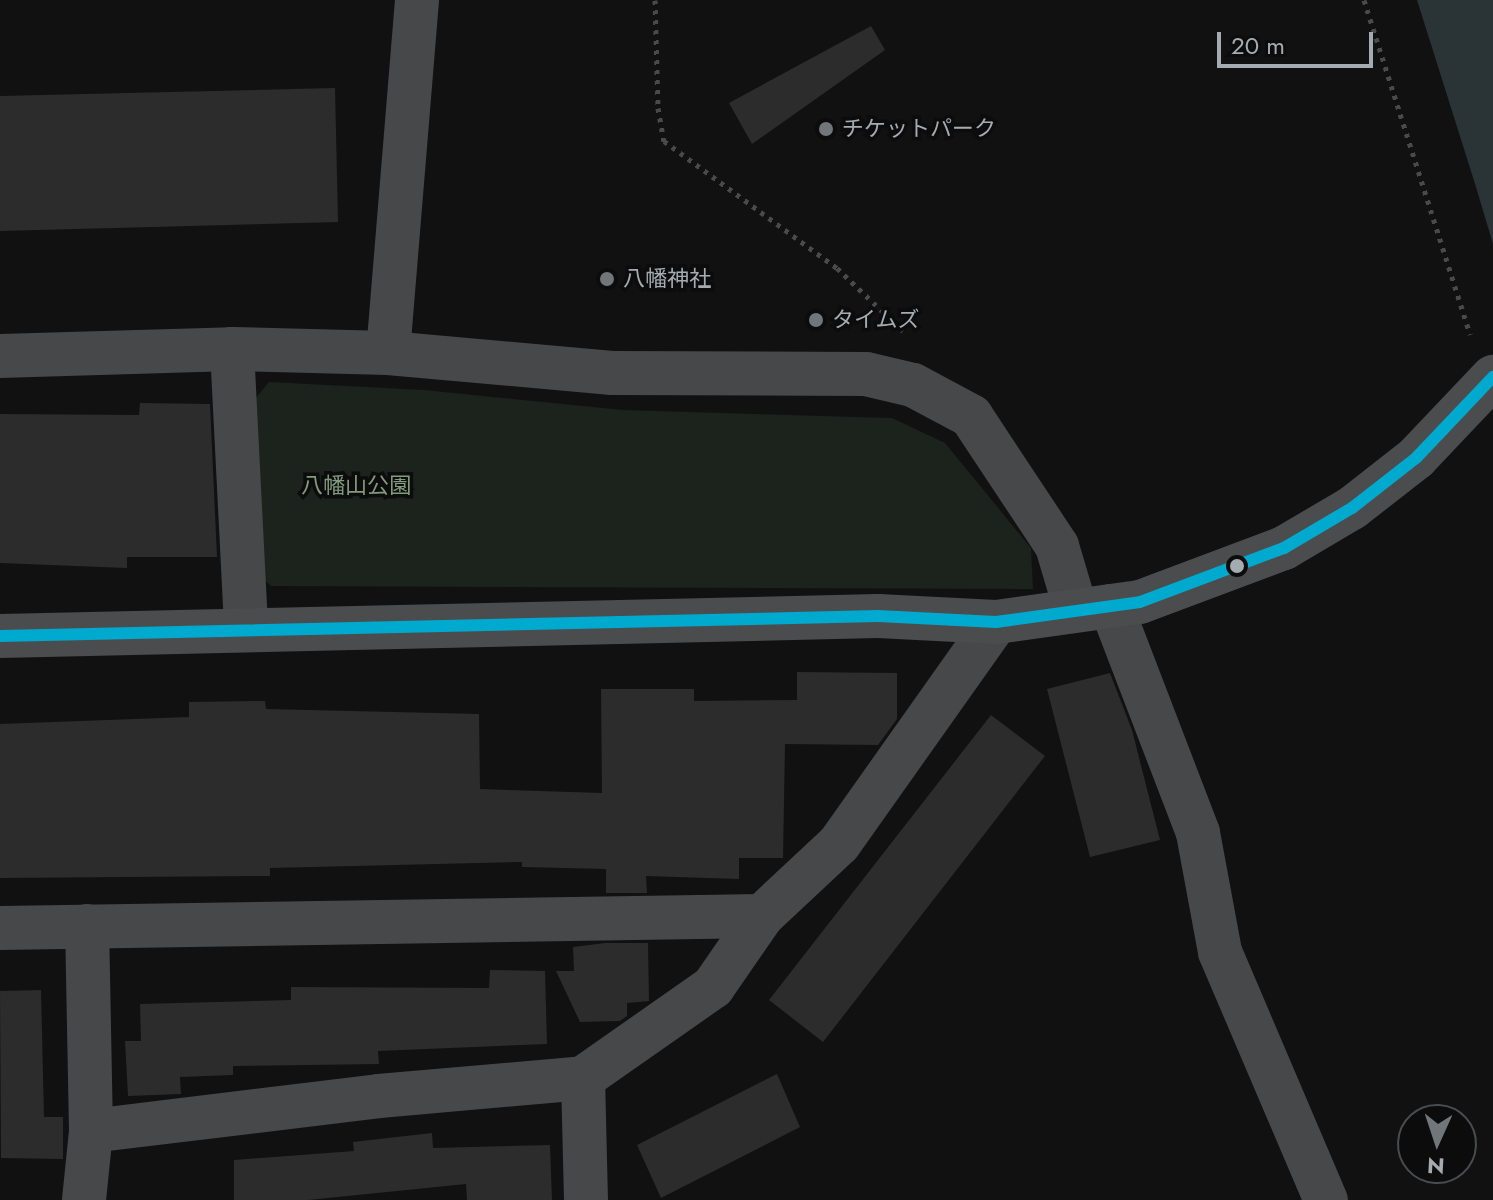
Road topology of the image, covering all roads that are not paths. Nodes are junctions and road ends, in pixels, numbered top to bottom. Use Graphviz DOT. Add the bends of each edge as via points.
graph roads {
  1 [pos="417,0"];
  2 [pos="232,349"];
  3 [pos="388,353"];
  4 [pos="0,356"];
  5 [pos="1490,381"];
  6 [pos="1109,606"];
  7 [pos="996,622"];
  8 [pos="246,630"];
  9 [pos="0,636"];
  10 [pos="762,916"];
  11 [pos="87,926"];
  12 [pos="0,928"];
  13 [pos="583,1078"];
  14 [pos="91,1131"];
  15 [pos="84,1200"];
  16 [pos="586,1200"];
  17 [pos="1326,1200"];
  1 -- 3 [label="street"];
  2 -- 3 [label="street"];
  2 -- 4 [label="street"];
  2 -- 8 [label="street"];
  3 -- 6 [label="street" via="612,373 866,374 913,385 971,416 1057,546"];
  5 -- 6 [label="street" via="1416,458 1352,508 1284,548 1216,577"];
  6 -- 7 [label="street"];
  6 -- 17 [label="street" via="1198,833 1220,952"];
  7 -- 8 [label="street" via="878,616"];
  7 -- 10 [label="street" via="839,844"];
  8 -- 9 [label="street"];
  10 -- 11 [label="street"];
  10 -- 13 [label="street" via="713,987"];
  11 -- 12 [label="street"];
  11 -- 14 [label="street"];
  13 -- 14 [label="street"];
  13 -- 16 [label="street"];
  14 -- 15 [label="street"];
}
